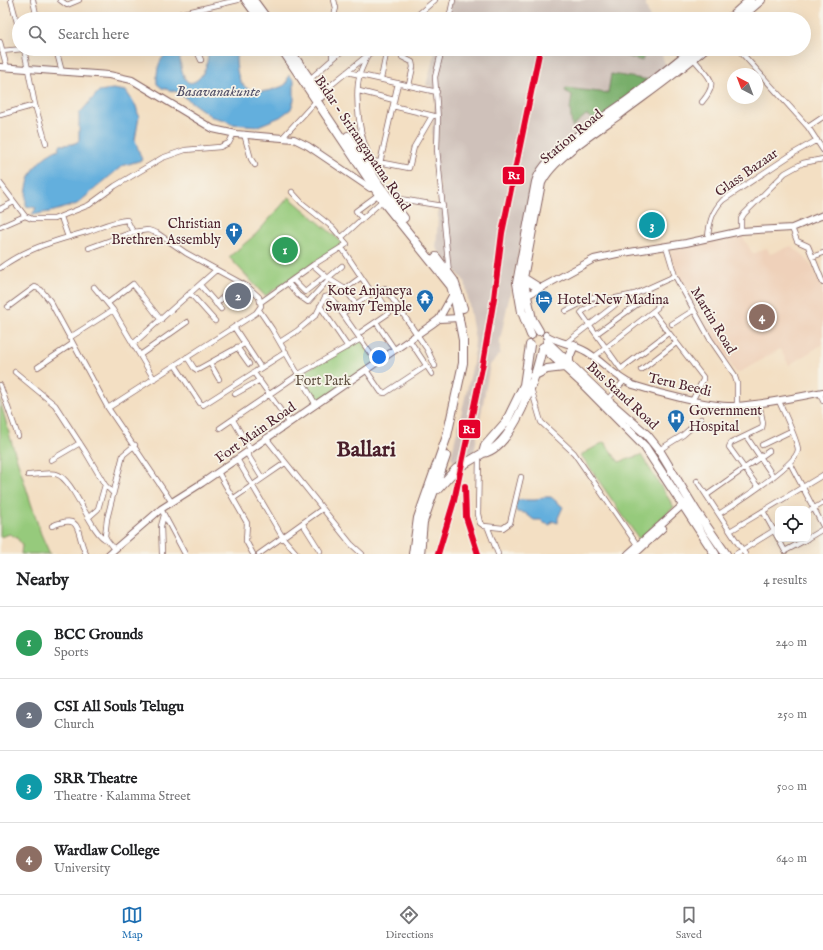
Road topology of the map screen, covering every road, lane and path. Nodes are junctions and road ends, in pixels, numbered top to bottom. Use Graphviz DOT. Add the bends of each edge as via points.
graph roads {
  1 [pos="11,0"];
  2 [pos="33,0"];
  3 [pos="60,0"];
  4 [pos="79,0"];
  5 [pos="238,0"];
  6 [pos="246,0"];
  7 [pos="253,0"];
  8 [pos="334,0"];
  9 [pos="435,0"];
  10 [pos="453,0"];
  11 [pos="750,0"];
  12 [pos="761,0"];
  13 [pos="14,12"];
  14 [pos="36,12"];
  15 [pos="188,12"];
  16 [pos="255,12"];
  17 [pos="262,12"];
  18 [pos="335,12"];
  19 [pos="420,12"];
  20 [pos="450,12"];
  21 [pos="737,12"];
  22 [pos="747,12"];
  23 [pos="0,42"];
  24 [pos="12,50"];
  25 [pos="2,51"];
  26 [pos="25,56"];
  27 [pos="58,56"];
  28 [pos="199,56"];
  29 [pos="287,56"];
  30 [pos="294,56"];
  31 [pos="332,56"];
  32 [pos="336,56"];
  33 [pos="367,56"];
  34 [pos="386,56"];
  35 [pos="402,56"];
  36 [pos="440,56"];
  37 [pos="684,56"];
  38 [pos="695,56"];
  39 [pos="744,56"];
  40 [pos="693,58"];
  41 [pos="201,60"];
  42 [pos="332,60"];
  43 [pos="3,68"];
  44 [pos="28,70"];
  45 [pos="62,72"];
  46 [pos="347,72"];
  47 [pos="360,74"];
  48 [pos="310,79"];
  49 [pos="381,79"];
  50 [pos="398,83"];
  51 [pos="409,85"];
  52 [pos="359,91"];
  53 [pos="437,92"];
  54 [pos="318,97"];
  55 [pos="394,100"];
  56 [pos="702,102"];
  57 [pos="35,105"];
  58 [pos="393,106"];
  59 [pos="0,115"];
  60 [pos="432,116"];
  61 [pos="823,117"];
  62 [pos="438,119"];
  63 [pos="808,127"];
  64 [pos="234,133"];
  65 [pos="244,134"];
  66 [pos="283,137"];
  67 [pos="820,142"];
  68 [pos="46,143"];
  69 [pos="823,150"];
  70 [pos="823,159"];
  71 [pos="380,163"];
  72 [pos="255,165"];
  73 [pos="546,167"];
  74 [pos="0,183"];
  75 [pos="292,192"];
  76 [pos="381,193"];
  77 [pos="14,202"];
  78 [pos="443,206"];
  79 [pos="0,209"];
  80 [pos="823,215"];
  81 [pos="25,216"];
  82 [pos="61,217"];
  83 [pos="362,219"];
  84 [pos="0,228"];
  85 [pos="792,228"];
  86 [pos="741,231"];
  87 [pos="133,232"];
  88 [pos="342,236"];
  89 [pos="68,237"];
  90 [pos="708,238"];
  91 [pos="666,246"];
  92 [pos="90,248"];
  93 [pos="342,248"];
  94 [pos="823,253"];
  95 [pos="812,257"];
  96 [pos="313,265"];
  97 [pos="342,266"];
  98 [pos="0,268"];
  99 [pos="216,270"];
  100 [pos="449,273"];
  101 [pos="674,276"];
  102 [pos="327,278"];
  103 [pos="360,278"];
  104 [pos="523,278"];
  105 [pos="293,280"];
  106 [pos="239,282"];
  107 [pos="288,283"];
  108 [pos="823,283"];
  109 [pos="200,285"];
  110 [pos="94,287"];
  111 [pos="539,288"];
  112 [pos="345,289"];
  113 [pos="646,290"];
  114 [pos="374,292"];
  115 [pos="456,292"];
  116 [pos="190,293"];
  117 [pos="650,295"];
  118 [pos="522,298"];
  119 [pos="603,298"];
  120 [pos="617,298"];
  121 [pos="261,302"];
  122 [pos="108,303"];
  123 [pos="216,304"];
  124 [pos="356,304"];
  125 [pos="320,306"];
  126 [pos="8,307"];
  127 [pos="221,309"];
  128 [pos="113,310"];
  129 [pos="259,310"];
  130 [pos="694,310"];
  131 [pos="566,311"];
  132 [pos="653,312"];
  133 [pos="343,313"];
  134 [pos="460,318"];
  135 [pos="160,320"];
  136 [pos="439,320"];
  137 [pos="215,321"];
  138 [pos="187,322"];
  139 [pos="376,322"];
  140 [pos="672,324"];
  141 [pos="588,325"];
  142 [pos="234,327"];
  143 [pos="668,333"];
  144 [pos="358,334"];
  145 [pos="596,334"];
  146 [pos="417,335"];
  147 [pos="69,338"];
  148 [pos="361,339"];
  149 [pos="410,340"];
  150 [pos="541,340"];
  151 [pos="280,342"];
  152 [pos="676,343"];
  153 [pos="72,344"];
  154 [pos="133,344"];
  155 [pos="244,344"];
  156 [pos="570,344"];
  157 [pos="530,345"];
  158 [pos="237,347"];
  159 [pos="348,347"];
  160 [pos="605,348"];
  161 [pos="395,350"];
  162 [pos="286,352"];
  163 [pos="140,355"];
  164 [pos="594,357"];
  165 [pos="187,358"];
  166 [pos="210,363"];
  167 [pos="377,363"];
  168 [pos="248,364"];
  169 [pos="175,365"];
  170 [pos="566,365"];
  171 [pos="426,366"];
  172 [pos="435,366"];
  173 [pos="38,368"];
  174 [pos="261,368"];
  175 [pos="621,369"];
  176 [pos="366,370"];
  177 [pos="641,370"];
  178 [pos="15,372"];
  179 [pos="254,373"];
  180 [pos="299,374"];
  181 [pos="432,374"];
  182 [pos="615,374"];
  183 [pos="533,376"];
  184 [pos="154,379"];
  185 [pos="219,379"];
  186 [pos="260,380"];
  187 [pos="624,381"];
  188 [pos="0,385"];
  189 [pos="530,389"];
  190 [pos="822,392"];
  191 [pos="235,394"];
  192 [pos="269,394"];
  193 [pos="692,399"];
  194 [pos="607,400"];
  195 [pos="779,401"];
  196 [pos="823,401"];
  197 [pos="759,403"];
  198 [pos="316,405"];
  199 [pos="737,405"];
  200 [pos="108,408"];
  201 [pos="701,419"];
  202 [pos="233,420"];
  203 [pos="289,422"];
  204 [pos="220,428"];
  205 [pos="791,431"];
  206 [pos="18,436"];
  207 [pos="746,436"];
  208 [pos="266,438"];
  209 [pos="80,443"];
  210 [pos="135,445"];
  211 [pos="762,445"];
  212 [pos="659,450"];
  213 [pos="248,451"];
  214 [pos="769,451"];
  215 [pos="444,454"];
  216 [pos="479,456"];
  217 [pos="760,457"];
  218 [pos="237,459"];
  219 [pos="51,460"];
  220 [pos="285,463"];
  221 [pos="790,463"];
  222 [pos="744,468"];
  223 [pos="455,470"];
  224 [pos="218,472"];
  225 [pos="28,475"];
  226 [pos="437,475"];
  227 [pos="823,475"];
  228 [pos="773,476"];
  229 [pos="521,477"];
  230 [pos="262,478"];
  231 [pos="697,481"];
  232 [pos="105,484"];
  233 [pos="252,485"];
  234 [pos="802,486"];
  235 [pos="758,487"];
  236 [pos="113,493"];
  237 [pos="707,495"];
  238 [pos="429,496"];
  239 [pos="234,498"];
  240 [pos="171,501"];
  241 [pos="823,503"];
  242 [pos="687,504"];
  243 [pos="814,508"];
  244 [pos="322,509"];
  245 [pos="811,510"];
  246 [pos="763,511"];
  247 [pos="162,512"];
  248 [pos="720,514"];
  249 [pos="89,517"];
  250 [pos="303,524"];
  251 [pos="52,526"];
  252 [pos="823,526"];
  253 [pos="488,528"];
  254 [pos="775,529"];
  255 [pos="823,529"];
  256 [pos="730,531"];
  257 [pos="775,531"];
  258 [pos="811,536"];
  259 [pos="282,538"];
  260 [pos="107,540"];
  261 [pos="781,542"];
  262 [pos="802,542"];
  263 [pos="638,546"];
  264 [pos="268,548"];
  265 [pos="114,549"];
  266 [pos="320,551"];
  267 [pos="744,552"];
  268 [pos="86,554"];
  269 [pos="109,554"];
  270 [pos="162,554"];
  271 [pos="185,554"];
  272 [pos="253,554"];
  273 [pos="259,554"];
  274 [pos="271,554"];
  275 [pos="297,554"];
  276 [pos="362,554"];
  277 [pos="413,554"];
  278 [pos="420,554"];
  279 [pos="498,554"];
  280 [pos="628,554"];
  281 [pos="635,554"];
  282 [pos="715,554"];
  283 [pos="726,554"];
  284 [pos="736,554"];
  1 -- 13 [label="street"];
  2 -- 14 [label="street"];
  3 -- 4 [label="street" via="67,5"];
  5 -- 15 [label="street"];
  6 -- 16 [label="highway"];
  7 -- 17 [label="highway"];
  8 -- 18 [label="street"];
  9 -- 19 [label="street"];
  10 -- 20 [label="street"];
  11 -- 21 [label="highway"];
  12 -- 22 [label="highway"];
  23 -- 25 [label="street"];
  24 -- 25 [label="street"];
  25 -- 43 [label="street"];
  26 -- 44 [label="street"];
  27 -- 45 [label="street"];
  28 -- 41 [label="street"];
  29 -- 54 [label="highway, Bidar - Srirangapatna Road"];
  30 -- 48 [label="highway"];
  31 -- 42 [label="street"];
  32 -- 42 [label="street"];
  33 -- 46 [label="street"];
  33 -- 47 [label="street"];
  34 -- 49 [label="street"];
  35 -- 51 [label="street" via="412,62 413,66"];
  36 -- 53 [label="street" via="435,77"];
  37 -- 73 [label="highway, Station Road" via="577,137"];
  38 -- 40 [label="highway, Station Road"];
  39 -- 63 [label="street"];
  40 -- 56 [label="street" via="711,82 711,91"];
  40 -- 73 [label="highway, Station Road"];
  42 -- 48 [label="street"];
  43 -- 44 [label="street"];
  44 -- 45 [label="street"];
  44 -- 57 [label="street"];
  45 -- 64 [label="street" via="132,80 213,129"];
  46 -- 47 [label="street"];
  46 -- 54 [label="street"];
  47 -- 49 [label="street"];
  47 -- 52 [label="street"];
  48 -- 54 [label="highway"];
  49 -- 50 [label="street"];
  50 -- 51 [label="street"];
  50 -- 55 [label="street"];
  51 -- 53 [label="street"];
  52 -- 55 [label="street"];
  52 -- 71 [label="street" via="362,135 371,158"];
  53 -- 62 [label="street"];
  54 -- 66 [label="street"];
  54 -- 76 [label="highway, Bidar - Srirangapatna Road"];
  55 -- 58 [label="street"];
  57 -- 59 [label="street"];
  57 -- 68 [label="street"];
  58 -- 60 [label="street"];
  58 -- 71 [label="street"];
  60 -- 62 [label="street"];
  60 -- 71 [label="street" via="414,147 409,168"];
  61 -- 63 [label="street"];
  62 -- 78 [label="street" via="437,149"];
  63 -- 67 [label="street"];
  64 -- 65 [label="street"];
  64 -- 82 [label="street" via="225,145 185,150 162,158 114,186 89,205"];
  65 -- 66 [label="street"];
  65 -- 72 [label="street"];
  66 -- 76 [label="street" via="308,146"];
  67 -- 69 [label="street"];
  67 -- 90 [label="street, Glass Bazaar" via="794,153 723,200 715,209"];
  70 -- 86 [label="street" via="803,163 785,173 744,214 741,219"];
  73 -- 104 [label="highway, Station Road"];
  73 -- 118 [label="highway, Station Road" via="536,182 526,227 518,276"];
  74 -- 77 [label="street"];
  75 -- 88 [label="street"];
  76 -- 78 [label="street"];
  76 -- 83 [label="street"];
  76 -- 83 [label="street" via="356,211"];
  76 -- 100 [label="highway"];
  76 -- 115 [label="highway, Bidar - Srirangapatna Road"];
  77 -- 79 [label="street"];
  77 -- 81 [label="street"];
  78 -- 100 [label="street"];
  80 -- 85 [label="street"];
  81 -- 82 [label="street" via="32,219"];
  81 -- 84 [label="street"];
  82 -- 89 [label="street"];
  83 -- 88 [label="street"];
  85 -- 86 [label="street"];
  85 -- 95 [label="street" via="798,241 808,246"];
  86 -- 90 [label="street"];
  87 -- 89 [label="street" via="127,220"];
  87 -- 92 [label="street"];
  87 -- 99 [label="street" via="148,230 157,233"];
  88 -- 93 [label="street" via="347,243"];
  89 -- 98 [label="street" via="19,255"];
  90 -- 91 [label="street"];
  91 -- 101 [label="street, Martin Road"];
  91 -- 111 [label="street" via="594,260"];
  93 -- 96 [label="street"];
  93 -- 103 [label="street"];
  94 -- 95 [label="street"];
  95 -- 108 [label="street"];
  96 -- 102 [label="street"];
  96 -- 105 [label="street"];
  97 -- 102 [label="street"];
  99 -- 106 [label="street"];
  99 -- 109 [label="street"];
  100 -- 115 [label="highway"];
  101 -- 113 [label="street"];
  101 -- 130 [label="street, Martin Road"];
  102 -- 105 [label="street" via="305,292"];
  102 -- 107 [label="street" via="308,302"];
  102 -- 112 [label="street"];
  103 -- 112 [label="street"];
  103 -- 114 [label="street"];
  104 -- 111 [label="highway"];
  104 -- 118 [label="highway, Station Road"];
  105 -- 107 [label="street"];
  106 -- 121 [label="street" via="254,291"];
  106 -- 123 [label="street"];
  107 -- 121 [label="street"];
  109 -- 116 [label="street"];
  109 -- 123 [label="street"];
  110 -- 122 [label="street"];
  111 -- 118 [label="street"];
  112 -- 124 [label="street"];
  113 -- 117 [label="street"];
  113 -- 120 [label="street"];
  114 -- 124 [label="street"];
  114 -- 139 [label="street" via="389,313"];
  114 -- 146 [label="street" via="383,288 388,290"];
  115 -- 134 [label="highway, Bidar - Srirangapatna Road"];
  115 -- 136 [label="street, Fort Main Road"];
  115 -- 215 [label="highway" via="465,315 470,351 461,396"];
  116 -- 135 [label="street"];
  116 -- 137 [label="street"];
  117 -- 132 [label="street" via="658,305"];
  117 -- 145 [label="street"];
  118 -- 150 [label="highway, Station Road"];
  119 -- 120 [label="street"];
  119 -- 131 [label="street" via="593,297"];
  119 -- 141 [label="street" via="581,312"];
  120 -- 141 [label="street" via="615,305"];
  121 -- 129 [label="street"];
  122 -- 128 [label="street"];
  122 -- 135 [label="street" via="133,284"];
  123 -- 127 [label="street"];
  124 -- 133 [label="street"];
  125 -- 133 [label="street" via="325,297 330,296"];
  125 -- 151 [label="street" via="316,315 307,324"];
  125 -- 159 [label="street"];
  126 -- 147 [label="street" via="30,289 38,288 50,301"];
  128 -- 147 [label="street"];
  128 -- 154 [label="street"];
  129 -- 142 [label="street"];
  129 -- 151 [label="street"];
  130 -- 140 [label="street"];
  130 -- 199 [label="street, Martin Road" via="734,374 737,383"];
  132 -- 143 [label="street"];
  132 -- 160 [label="street"];
  133 -- 144 [label="street"];
  134 -- 136 [label="street, Fort Main Road"];
  134 -- 215 [label="highway, Bidar - Srirangapatna Road" via="464,346 463,363"];
  135 -- 154 [label="street"];
  136 -- 146 [label="street, Fort Main Road"];
  138 -- 163 [label="street"];
  139 -- 144 [label="street"];
  139 -- 161 [label="street"];
  141 -- 145 [label="street"];
  141 -- 156 [label="street"];
  142 -- 155 [label="street"];
  142 -- 165 [label="street"];
  143 -- 152 [label="street"];
  143 -- 175 [label="street"];
  144 -- 148 [label="street"];
  145 -- 160 [label="street"];
  146 -- 149 [label="street, Fort Main Road"];
  146 -- 172 [label="street"];
  147 -- 153 [label="street"];
  148 -- 159 [label="street"];
  148 -- 167 [label="street"];
  149 -- 161 [label="street, Fort Main Road"];
  149 -- 171 [label="street"];
  150 -- 156 [label="street, Teru Beedi" via="552,339"];
  150 -- 157 [label="highway" via="535,348"];
  150 -- 157 [label="highway" via="529,340"];
  150 -- 170 [label="highway, Bus Stand Road"];
  150 -- 170 [label="highway, Bus Stand Road" via="557,360"];
  150 -- 183 [label="highway"];
  151 -- 162 [label="street"];
  152 -- 177 [label="street"];
  152 -- 193 [label="street" via="704,380"];
  153 -- 173 [label="street"];
  153 -- 200 [label="street"];
  154 -- 163 [label="street"];
  155 -- 158 [label="street"];
  155 -- 174 [label="street"];
  156 -- 164 [label="street, Teru Beedi"];
  156 -- 170 [label="highway"];
  157 -- 216 [label="highway" via="526,380 514,408"];
  158 -- 166 [label="street"];
  158 -- 168 [label="street"];
  159 -- 180 [label="street"];
  160 -- 164 [label="street"];
  160 -- 175 [label="street"];
  161 -- 167 [label="street, Fort Main Road"];
  162 -- 174 [label="street"];
  162 -- 180 [label="street"];
  163 -- 184 [label="street"];
  164 -- 182 [label="street, Teru Beedi"];
  165 -- 166 [label="street" via="195,370"];
  165 -- 169 [label="street"];
  166 -- 185 [label="street"];
  167 -- 176 [label="street, Fort Main Road"];
  169 -- 179 [label="street" via="203,405"];
  169 -- 184 [label="street"];
  170 -- 183 [label="highway" via="546,369"];
  170 -- 194 [label="highway, Bus Stand Road"];
  170 -- 242 [label="highway, Bus Stand Road" via="645,447"];
  171 -- 176 [label="street" via="385,393 381,392"];
  171 -- 181 [label="street"];
  174 -- 179 [label="street"];
  175 -- 182 [label="street"];
  176 -- 198 [label="street, Fort Main Road"];
  178 -- 209 [label="street" via="51,401"];
  179 -- 186 [label="street"];
  180 -- 192 [label="street"];
  180 -- 198 [label="street"];
  182 -- 187 [label="street, Teru Beedi"];
  183 -- 189 [label="highway"];
  184 -- 200 [label="street"];
  186 -- 191 [label="street"];
  186 -- 192 [label="street"];
  187 -- 193 [label="street, Teru Beedi" via="641,388"];
  187 -- 194 [label="street"];
  188 -- 206 [label="street"];
  189 -- 216 [label="highway" via="513,426 500,444"];
  189 -- 263 [label="street" via="541,422 574,453"];
  190 -- 195 [label="street, Teru Beedi"];
  190 -- 196 [label="street"];
  192 -- 202 [label="street"];
  192 -- 203 [label="street"];
  193 -- 199 [label="street, Teru Beedi" via="718,405"];
  194 -- 212 [label="highway, Bus Stand Road" via="647,434"];
  195 -- 197 [label="street, Teru Beedi"];
  195 -- 205 [label="street"];
  197 -- 199 [label="street, Teru Beedi"];
  197 -- 207 [label="street" via="764,426 761,430"];
  198 -- 203 [label="street, Fort Main Road"];
  200 -- 210 [label="street"];
  201 -- 212 [label="street"];
  202 -- 204 [label="street"];
  202 -- 213 [label="street"];
  203 -- 208 [label="street, Fort Main Road"];
  205 -- 211 [label="street"];
  205 -- 221 [label="street" via="798,448 796,457"];
  207 -- 217 [label="street"];
  207 -- 222 [label="street" via="731,442 729,447"];
  208 -- 213 [label="street, Fort Main Road"];
  208 -- 220 [label="street"];
  209 -- 219 [label="street"];
  209 -- 232 [label="street"];
  210 -- 236 [label="street" via="123,455"];
  210 -- 240 [label="street"];
  212 -- 242 [label="highway, Bus Stand Road"];
  213 -- 218 [label="street, Fort Main Road"];
  213 -- 230 [label="street"];
  214 -- 217 [label="street"];
  215 -- 223 [label="highway"];
  215 -- 226 [label="highway"];
  216 -- 223 [label="highway"];
  216 -- 253 [label="street" via="478,514 480,523"];
  217 -- 222 [label="street"];
  217 -- 228 [label="street"];
  218 -- 224 [label="street, Fort Main Road"];
  218 -- 233 [label="street"];
  220 -- 230 [label="street"];
  220 -- 244 [label="street"];
  221 -- 228 [label="street"];
  221 -- 234 [label="street"];
  222 -- 235 [label="street"];
  222 -- 237 [label="street"];
  223 -- 226 [label="highway"];
  223 -- 238 [label="highway"];
  224 -- 239 [label="street"];
  224 -- 240 [label="street, Fort Main Road"];
  225 -- 249 [label="street" via="60,476"];
  226 -- 238 [label="highway"];
  227 -- 234 [label="street"];
  228 -- 235 [label="street"];
  229 -- 253 [label="street" via="510,523 503,528"];
  230 -- 233 [label="street"];
  231 -- 237 [label="street"];
  232 -- 236 [label="street"];
  232 -- 249 [label="street" via="98,509"];
  233 -- 239 [label="street"];
  233 -- 259 [label="street"];
  234 -- 243 [label="street"];
  234 -- 246 [label="street"];
  235 -- 248 [label="street"];
  236 -- 260 [label="street" via="106,526"];
  237 -- 248 [label="street"];
  238 -- 277 [label="highway" via="418,518"];
  238 -- 278 [label="highway"];
  239 -- 272 [label="street" via="247,523 246,541"];
  240 -- 247 [label="street, Fort Main Road"];
  241 -- 243 [label="street"];
  242 -- 263 [label="street"];
  242 -- 281 [label="street"];
  242 -- 282 [label="highway, Bus Stand Road"];
  242 -- 283 [label="highway, Bus Stand Road"];
  243 -- 245 [label="street"];
  243 -- 252 [label="street"];
  244 -- 250 [label="street"];
  244 -- 276 [label="street" via="350,544"];
  246 -- 254 [label="street"];
  246 -- 256 [label="street"];
  247 -- 265 [label="street, Fort Main Road"];
  247 -- 270 [label="street"];
  247 -- 271 [label="street"];
  248 -- 256 [label="street"];
  249 -- 260 [label="street" via="100,536"];
  250 -- 259 [label="street"];
  250 -- 266 [label="street"];
  251 -- 268 [label="street" via="65,520 76,525"];
  253 -- 279 [label="street"];
  255 -- 258 [label="street"];
  256 -- 267 [label="street"];
  257 -- 267 [label="street"];
  259 -- 264 [label="street"];
  259 -- 275 [label="street"];
  260 -- 265 [label="street"];
  261 -- 262 [label="street" via="785,552"];
  263 -- 280 [label="street"];
  264 -- 273 [label="street"];
  264 -- 274 [label="street"];
  265 -- 269 [label="street, Fort Main Road"];
  267 -- 284 [label="street"];
}
